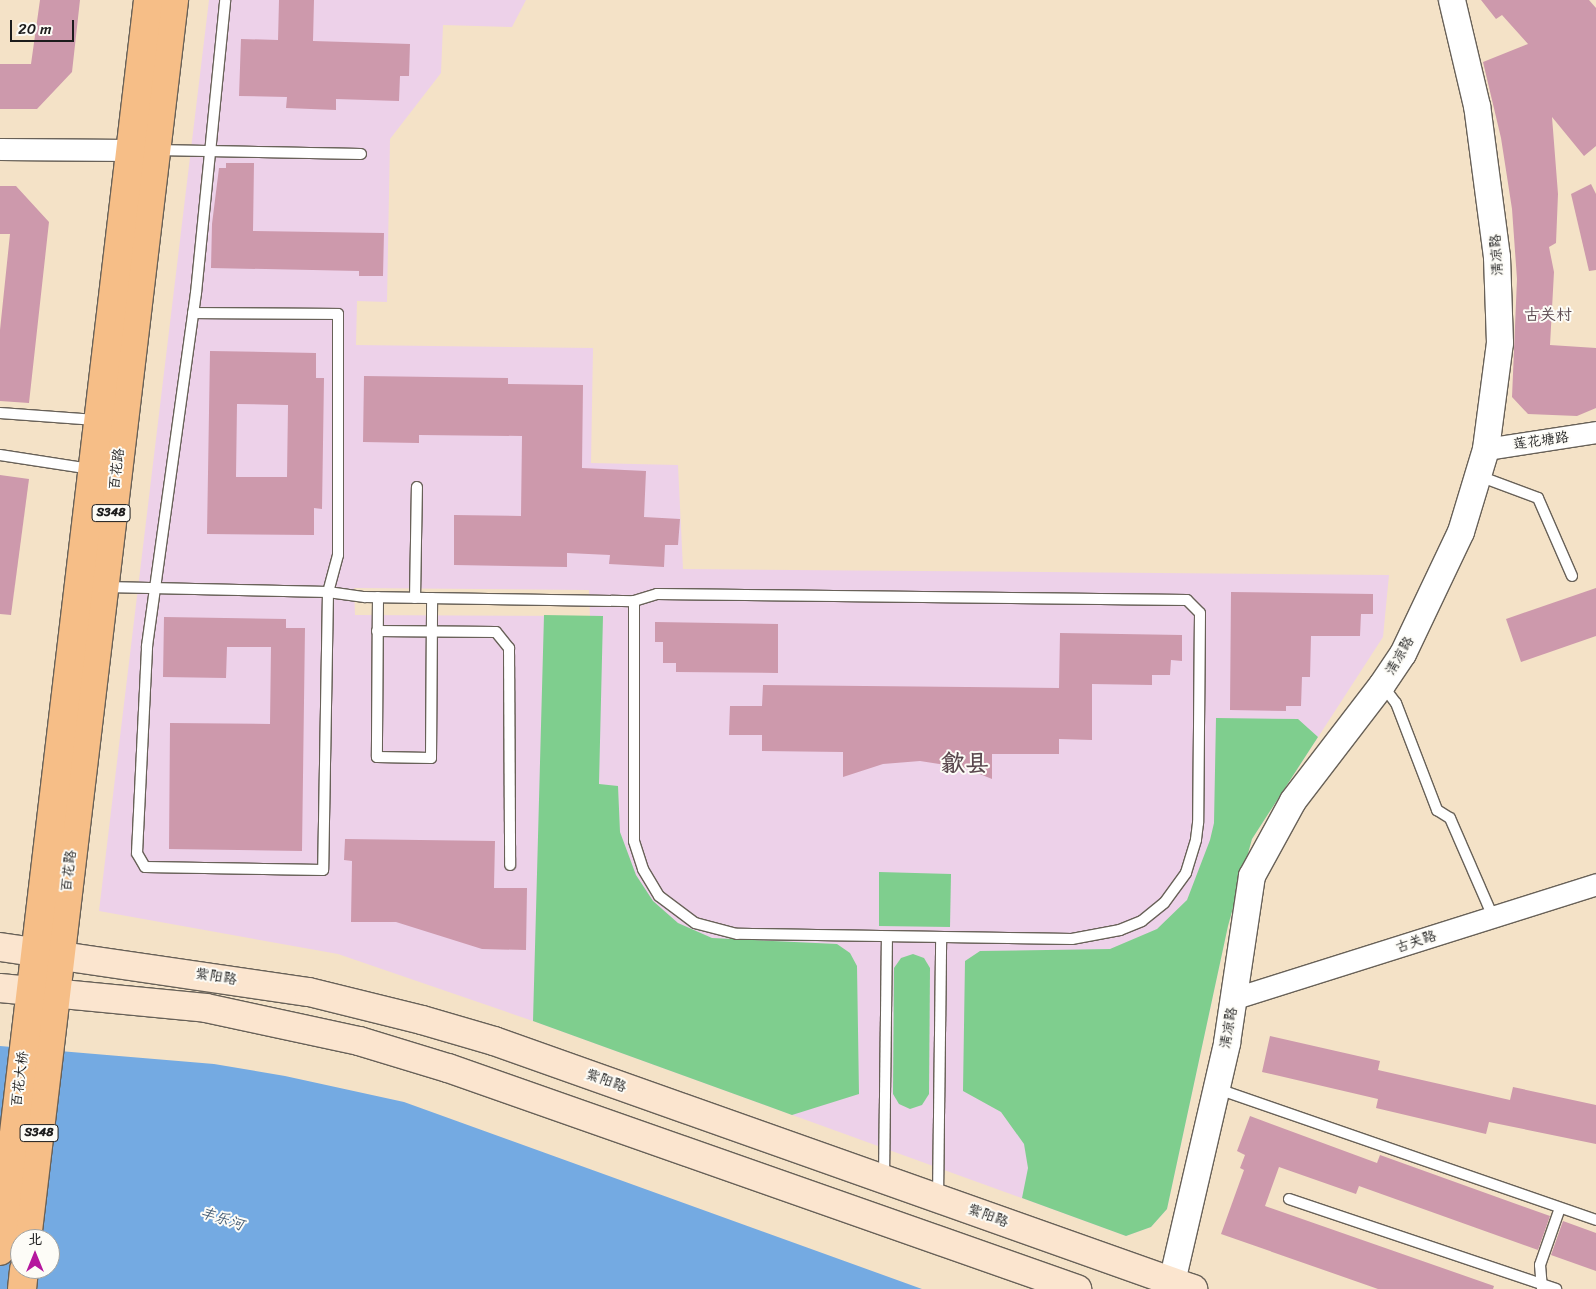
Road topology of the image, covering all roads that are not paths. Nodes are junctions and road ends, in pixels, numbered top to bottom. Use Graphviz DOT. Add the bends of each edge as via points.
graph roads {
  1 [pos="148,0"];
  2 [pos="174,0"];
  3 [pos="224,0"];
  4 [pos="1452,0"];
  5 [pos="0,149"];
  6 [pos="143,150"];
  7 [pos="210,152"];
  8 [pos="361,154"];
  9 [pos="193,313"];
  10 [pos="0,412"];
  11 [pos="97,420"];
  12 [pos="1596,432"];
  13 [pos="1486,449"];
  14 [pos="0,455"];
  15 [pos="91,469"];
  16 [pos="1479,476"];
  17 [pos="417,487"];
  18 [pos="1572,576"];
  19 [pos="102,586"];
  20 [pos="155,588"];
  21 [pos="328,592"];
  22 [pos="378,597"];
  23 [pos="415,598"];
  24 [pos="432,598"];
  25 [pos="634,601"];
  26 [pos="378,631"];
  27 [pos="432,631"];
  28 [pos="1382,686"];
  29 [pos="510,865"];
  30 [pos="1596,884"];
  31 [pos="1493,917"];
  32 [pos="887,937"];
  33 [pos="941,937"];
  34 [pos="0,947"];
  35 [pos="47,953"];
  36 [pos="0,988"];
  37 [pos="43,991"];
  38 [pos="1235,998"];
  39 [pos="39,1026"];
  40 [pos="1218,1089"];
  41 [pos="884,1179"];
  42 [pos="938,1199"];
  43 [pos="1289,1199"];
  44 [pos="1560,1208"];
  45 [pos="1596,1220"];
  46 [pos="28,1229"];
  47 [pos="0,1251"];
  48 [pos="1182,1285"];
  49 [pos="1541,1287"];
  50 [pos="1077,1289"];
  51 [pos="1556,1289"];
  1 -- 6 [label="main road, 百花路 / S348"];
  2 -- 6 [label="main road, 百花路 / S348"];
  3 -- 7 [label="lane"];
  4 -- 13 [label="street, 清凉路" via="1479,115 1497,257 1500,343"];
  5 -- 6 [label="street"];
  6 -- 7 [label="lane"];
  6 -- 11 [label="main road, 百花路 / S348"];
  6 -- 19 [label="main road, 百花路 / S348"];
  7 -- 8 [label="lane"];
  7 -- 9 [label="lane"];
  9 -- 20 [label="lane"];
  9 -- 21 [label="lane" via="338,314 338,555"];
  10 -- 11 [label="lane"];
  11 -- 15 [label="main road, 百花路 / S348"];
  12 -- 13 [label="street, 莲花塘路"];
  13 -- 16 [label="street, 清凉路"];
  14 -- 15 [label="lane"];
  15 -- 35 [label="main road, 百花路 / S348"];
  16 -- 18 [label="lane" via="1538,498"];
  16 -- 28 [label="street, 清凉路" via="1444,572 1403,654"];
  17 -- 23 [label="lane"];
  19 -- 20 [label="lane"];
  19 -- 35 [label="main road, 百花路 / S348"];
  20 -- 21 [label="lane"];
  20 -- 21 [label="lane" via="147,646 138,853 145,867 323,870"];
  21 -- 22 [label="lane"];
  22 -- 23 [label="lane"];
  22 -- 26 [label="lane"];
  23 -- 24 [label="lane"];
  24 -- 25 [label="lane"];
  24 -- 27 [label="lane"];
  25 -- 32 [label="lane" via="631,826 643,869 659,896 682,916 722,933"];
  25 -- 33 [label="lane" via="657,594 1187,600 1200,613 1196,840 1186,873 1177,888 1142,921 1107,933 1072,939"];
  26 -- 27 [label="lane"];
  26 -- 27 [label="lane" via="375,748 377,757 386,758 431,758"];
  27 -- 29 [label="lane" via="496,632 509,648"];
  28 -- 31 [label="lane" via="1396,703 1437,810 1450,818"];
  28 -- 38 [label="street, 清凉路" via="1303,787 1252,876"];
  30 -- 31 [label="street, 古关路"];
  31 -- 38 [label="street, 古关路"];
  32 -- 33 [label="lane"];
  32 -- 41 [label="lane"];
  33 -- 42 [label="lane"];
  34 -- 35 [label="main road, 紫阳路"];
  35 -- 37 [label="main road, 百花路 / S348"];
  35 -- 41 [label="main road, 紫阳路" via="309,992 413,1017 494,1041"];
  36 -- 37 [label="main road"];
  37 -- 39 [label="main road, 百花路 / S348"];
  37 -- 50 [label="main road" via="232,1012 405,1054"];
  38 -- 40 [label="street, 清凉路"];
  39 -- 46 [label="main road, 百花大桥 / S348"];
  39 -- 47 [label="main road, 百花大桥 / S348"];
  40 -- 44 [label="lane"];
  40 -- 48 [label="street, 清凉路"];
  41 -- 42 [label="main road, 紫阳路"];
  42 -- 48 [label="main road, 紫阳路"];
  43 -- 49 [label="lane"];
  44 -- 45 [label="lane"];
  44 -- 49 [label="lane" via="1540,1265"];
  49 -- 51 [label="lane"];
}
